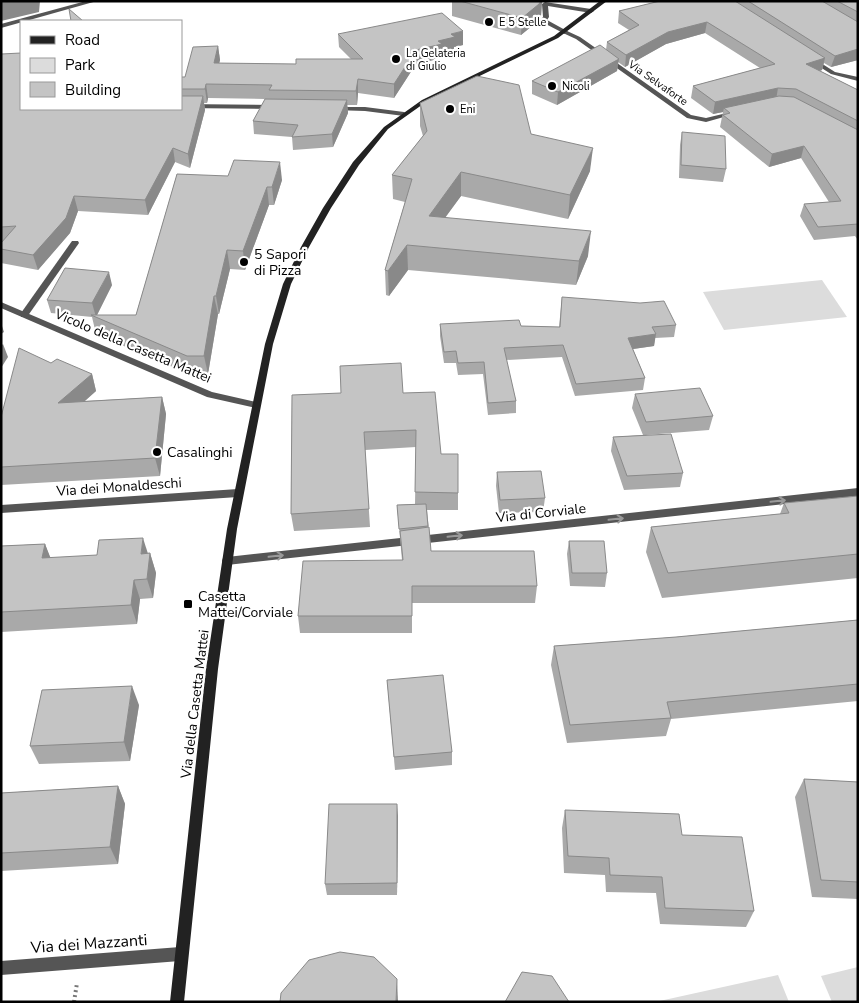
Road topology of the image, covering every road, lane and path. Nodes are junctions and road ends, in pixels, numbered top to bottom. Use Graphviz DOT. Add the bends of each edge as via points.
graph roads {
  1 [pos="94,1"];
  2 [pos="604,1"];
  3 [pos="591,11"];
  4 [pos="23,20"];
  5 [pos="20,21"];
  6 [pos="1,26"];
  7 [pos="565,32"];
  8 [pos="808,57"];
  9 [pos="858,79"];
  10 [pos="182,106"];
  11 [pos="278,107"];
  12 [pos="326,108"];
  13 [pos="741,112"];
  14 [pos="404,114"];
  15 [pos="75,243"];
  16 [pos="1,305"];
  17 [pos="24,315"];
  18 [pos="256,405"];
  19 [pos="858,492"];
  20 [pos="238,493"];
  21 [pos="1,509"];
  22 [pos="227,561"];
  23 [pos="180,954"];
  24 [pos="1,968"];
  25 [pos="177,1002"];
  1 -- 4 [label="street"];
  2 -- 3 [label="main road, Via della Casetta Mattei"];
  3 -- 7 [label="main road, Via della Casetta Mattei"];
  3 -- 7 [label="street, Via Selvaforte" via="545,4 546,17 543,21"];
  5 -- 6 [label="street"];
  7 -- 13 [label="street, Via Selvaforte" via="689,117 706,120"];
  7 -- 14 [label="main road, Via della Casetta Mattei" via="443,91"];
  8 -- 9 [label="street" via="833,73"];
  10 -- 11 [label="street"];
  12 -- 14 [label="street"];
  14 -- 18 [label="main road, Via della Casetta Mattei" via="381,132 356,164 305,247 277,314"];
  15 -- 17 [label="street"];
  16 -- 17 [label="street, Vicolo della Casetta Mattei"];
  17 -- 18 [label="street, Vicolo della Casetta Mattei" via="210,395"];
  18 -- 20 [label="main road, Via della Casetta Mattei"];
  22 -- 19 [label="street, Via di Corviale, one-way"];
  20 -- 21 [label="street, Via dei Monaldeschi"];
  20 -- 22 [label="main road, Via della Casetta Mattei"];
  22 -- 23 [label="main road, Via della Casetta Mattei"];
  23 -- 24 [label="street, Via dei Mazzanti"];
  23 -- 25 [label="main road, Via della Casetta Mattei"];
}
